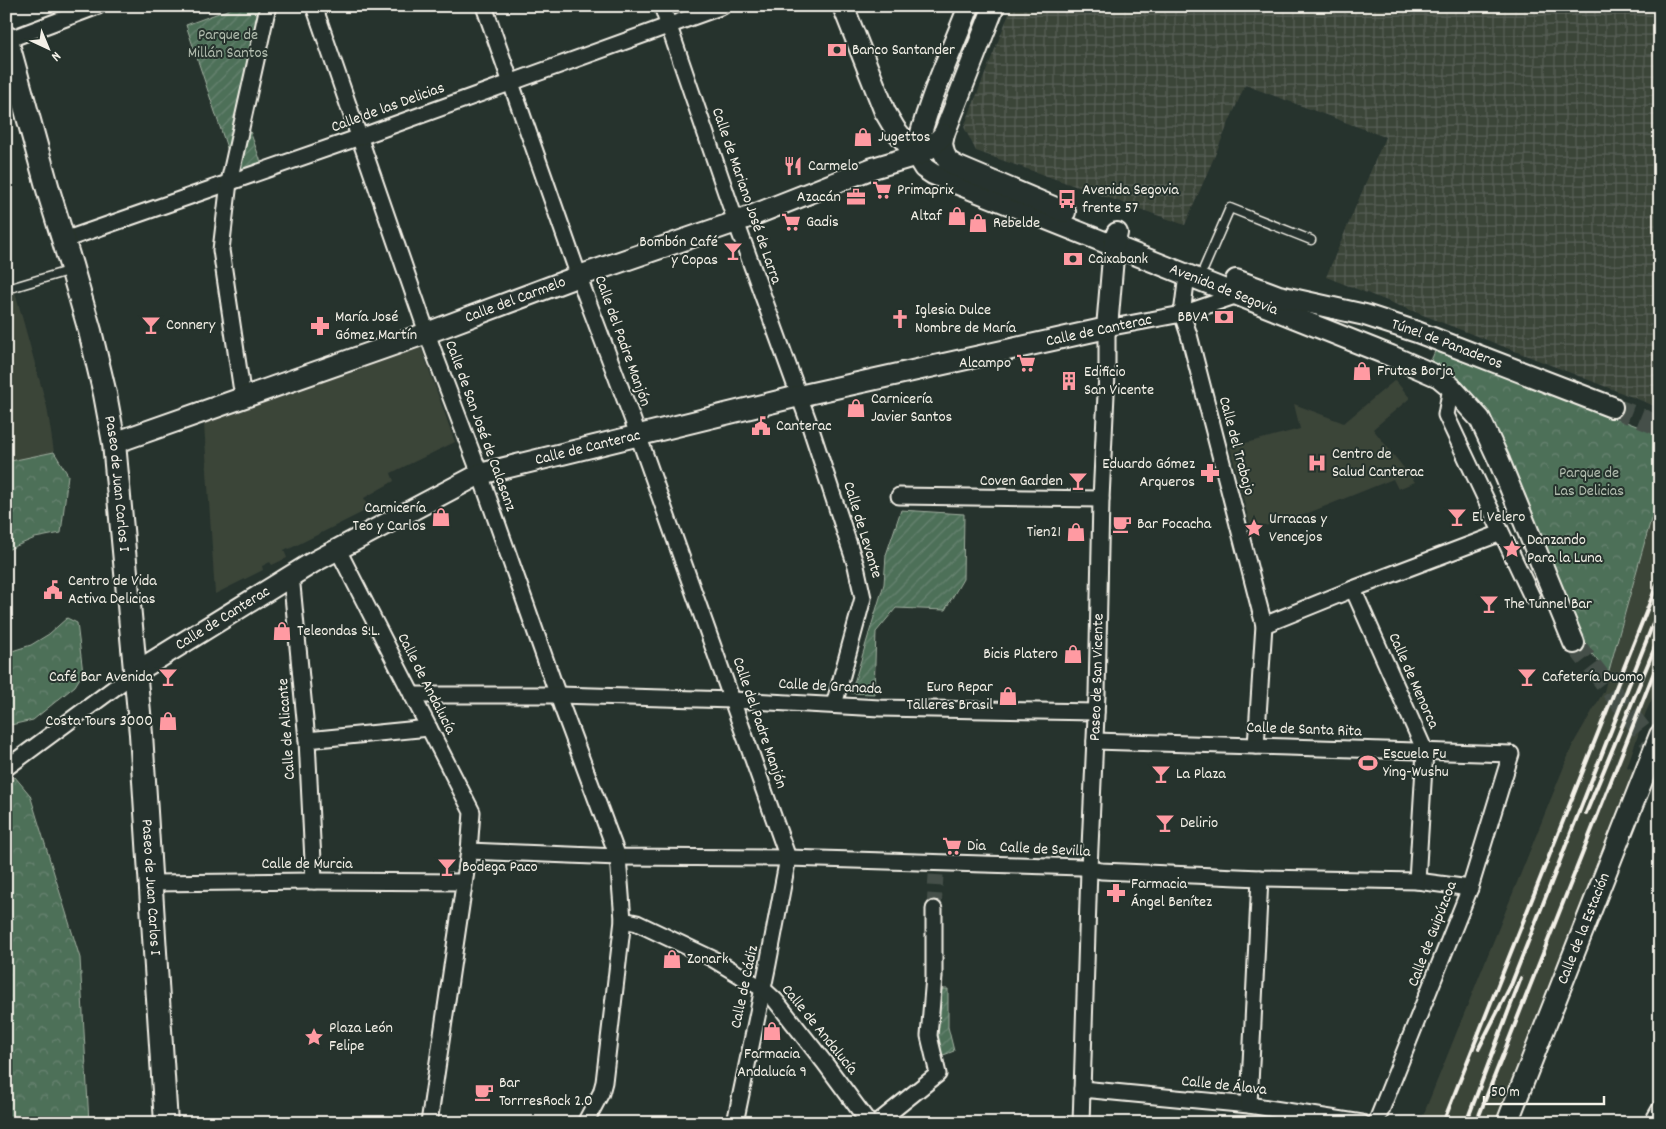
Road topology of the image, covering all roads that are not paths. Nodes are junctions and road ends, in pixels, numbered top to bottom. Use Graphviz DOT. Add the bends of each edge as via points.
graph roads {
  1 [pos="98,6"];
  2 [pos="268,6"];
  3 [pos="314,6"];
  4 [pos="484,6"];
  5 [pos="662,6"];
  6 [pos="723,6"];
  7 [pos="843,6"];
  8 [pos="969,6"];
  9 [pos="994,6"];
  10 [pos="669,26"];
  11 [pos="7,38"];
  12 [pos="510,82"];
  13 [pos="944,134"];
  14 [pos="360,137"];
  15 [pos="916,155"];
  16 [pos="229,182"];
  17 [pos="736,222"];
  18 [pos="1115,239"];
  19 [pos="64,240"];
  20 [pos="1311,240"];
  21 [pos="72,269"];
  22 [pos="1195,271"];
  23 [pos="579,276"];
  24 [pos="14,287"];
  25 [pos="1238,296"];
  26 [pos="1279,296"];
  27 [pos="1182,314"];
  28 [pos="1107,328"];
  29 [pos="428,333"];
  30 [pos="1451,388"];
  31 [pos="799,396"];
  32 [pos="245,397"];
  33 [pos="1612,407"];
  34 [pos="638,434"];
  35 [pos="114,443"];
  36 [pos="480,474"];
  37 [pos="899,496"];
  38 [pos="1101,499"];
  39 [pos="1501,533"];
  40 [pos="337,548"];
  41 [pos="291,576"];
  42 [pos="1353,589"];
  43 [pos="1532,597"];
  44 [pos="1264,625"];
  45 [pos="1574,643"];
  46 [pos="136,672"];
  47 [pos="412,695"];
  48 [pos="558,696"];
  49 [pos="733,700"];
  50 [pos="834,705"];
  51 [pos="1096,712"];
  52 [pos="429,728"];
  53 [pos="1660,735"];
  54 [pos="307,740"];
  55 [pos="1095,741"];
  56 [pos="1256,746"];
  57 [pos="1425,750"];
  58 [pos="1511,754"];
  59 [pos="6,768"];
  60 [pos="469,844"];
  61 [pos="618,857"];
  62 [pos="788,858"];
  63 [pos="1089,869"];
  64 [pos="1260,878"];
  65 [pos="314,881"];
  66 [pos="1417,881"];
  67 [pos="463,882"];
  68 [pos="151,883"];
  69 [pos="1470,888"];
  70 [pos="934,909"];
  71 [pos="623,920"];
  72 [pos="763,989"];
  73 [pos="1082,1089"];
  74 [pos="1249,1105"];
  75 [pos="1660,1108"];
  76 [pos="166,1123"];
  77 [pos="429,1123"];
  78 [pos="585,1123"];
  79 [pos="734,1123"];
  80 [pos="868,1123"];
  81 [pos="877,1123"];
  82 [pos="1081,1123"];
  83 [pos="1362,1123"];
  84 [pos="1376,1123"];
  85 [pos="1507,1123"];
  86 [pos="1652,1123"];
  1 -- 11 [label="street"];
  2 -- 16 [label="street"];
  3 -- 14 [label="street, Calle de San José de Calasanz"];
  4 -- 12 [label="street, Calle del Padre Manjón"];
  5 -- 10 [label="street, Calle de Mariano José de Larra"];
  6 -- 10 [label="street, Calle de las Delicias"];
  7 -- 15 [label="street, Avenida de Segovia" via="885,112"];
  8 -- 15 [label="street" via="930,106"];
  9 -- 13 [label="street"];
  10 -- 12 [label="street, Calle de las Delicias"];
  10 -- 17 [label="street, Calle de Mariano José de Larra"];
  11 -- 19 [label="main road, Paseo de Juan Carlos I"];
  12 -- 14 [label="street, Calle de las Delicias"];
  12 -- 23 [label="street, Calle del Padre Manjón"];
  13 -- 15 [label="street" via="933,146"];
  13 -- 18 [label="street, Avenida de Segovia" via="944,153 956,166"];
  14 -- 16 [label="street, Calle de las Delicias"];
  14 -- 29 [label="street, Calle de San José de Calasanz"];
  15 -- 17 [label="street, Calle del Carmelo" via="873,168"];
  15 -- 18 [label="street, Avenida de Segovia" via="924,168 933,174"];
  16 -- 19 [label="street, Calle de las Delicias"];
  16 -- 32 [label="street" via="221,250 240,385"];
  17 -- 23 [label="street, Calle del Carmelo"];
  17 -- 31 [label="street, Calle de Mariano José de Larra"];
  18 -- 22 [label="street, Avenida de Segovia"];
  18 -- 28 [label="street, Paseo de San Vicente"];
  19 -- 21 [label="main road, Paseo de Juan Carlos I"];
  20 -- 22 [label="lane" via="1230,208"];
  21 -- 24 [label="lane"];
  21 -- 35 [label="main road, Paseo de Juan Carlos I" via="105,394"];
  22 -- 25 [label="street, Avenida de Segovia"];
  22 -- 26 [label="street, Avenida de Segovia"];
  22 -- 27 [label="street, Calle del Trabajo"];
  23 -- 29 [label="street, Calle del Carmelo"];
  23 -- 34 [label="street, Calle del Padre Manjón"];
  25 -- 27 [label="street, Calle de Canterac"];
  25 -- 30 [label="street, Avenida de Segovia" via="1427,371"];
  26 -- 33 [label="street, Túnel de Panaderos" via="1365,315 1417,332"];
  27 -- 28 [label="street, Calle de Canterac"];
  27 -- 44 [label="street, Calle del Trabajo"];
  28 -- 31 [label="street, Calle de Canterac"];
  28 -- 38 [label="street, Paseo de San Vicente"];
  29 -- 32 [label="street, Calle del Carmelo"];
  29 -- 36 [label="street, Calle de San José de Calasanz"];
  30 -- 39 [label="street" via="1446,415"];
  30 -- 45 [label="street, Avenida de Segovia" via="1480,419"];
  31 -- 34 [label="street, Calle de Canterac"];
  31 -- 50 [label="street, Calle de Levante" via="850,543 863,598"];
  32 -- 35 [label="street, Calle del Carmelo"];
  34 -- 36 [label="street, Calle de Canterac"];
  34 -- 49 [label="street, Calle del Padre Manjón"];
  35 -- 46 [label="main road, Paseo de Juan Carlos I"];
  36 -- 40 [label="street, Calle de Canterac"];
  36 -- 48 [label="street, Calle de San José de Calasanz"];
  37 -- 38 [label="street"];
  38 -- 51 [label="street, Paseo de San Vicente"];
  39 -- 42 [label="street"];
  39 -- 43 [label="street"];
  40 -- 41 [label="street, Calle de Canterac"];
  40 -- 47 [label="street, Calle de Andalucía"];
  41 -- 46 [label="street, Calle de Canterac"];
  41 -- 54 [label="street, Calle de Alicante"];
  42 -- 44 [label="street"];
  42 -- 57 [label="street, Calle de Menorca"];
  44 -- 56 [label="street, Calle del Trabajo"];
  46 -- 59 [label="street, Calle de Canterac"];
  46 -- 68 [label="main road, Paseo de Juan Carlos I"];
  47 -- 48 [label="street, Calle de Granada"];
  47 -- 52 [label="street, Calle de Andalucía"];
  48 -- 49 [label="street, Calle de Granada"];
  48 -- 61 [label="street, Calle de San José de Calasanz"];
  49 -- 50 [label="street, Calle de Granada"];
  49 -- 62 [label="street, Calle del Padre Manjón"];
  50 -- 51 [label="street, Calle de Granada"];
  51 -- 55 [label="street, Paseo de San Vicente"];
  52 -- 54 [label="street"];
  52 -- 60 [label="street, Calle de Andalucía" via="472,812"];
  53 -- 85 [label="street, Calle de la Estación"];
  54 -- 65 [label="street, Calle de Alicante"];
  55 -- 56 [label="street, Calle de Santa Rita"];
  55 -- 63 [label="street, Paseo de San Vicente"];
  56 -- 57 [label="street, Calle de Santa Rita"];
  57 -- 58 [label="street, Calle de Santa Rita"];
  57 -- 66 [label="street, Calle de Menorca"];
  58 -- 69 [label="street, Calle de Guipúzcoa"];
  60 -- 61 [label="street, Calle de Sevilla"];
  60 -- 67 [label="street, Calle de Andalucía"];
  61 -- 62 [label="street, Calle de Sevilla"];
  61 -- 71 [label="street, Calle de San José de Calasanz"];
  62 -- 63 [label="street, Calle de Sevilla" via="936,869"];
  62 -- 72 [label="street, Calle de Cádiz"];
  63 -- 64 [label="street, Calle de Sevilla"];
  63 -- 73 [label="street, Paseo de San Vicente"];
  64 -- 66 [label="street, Calle de Sevilla"];
  64 -- 74 [label="street"];
  65 -- 67 [label="street, Calle de Murcia"];
  65 -- 68 [label="street, Calle de Murcia"];
  66 -- 69 [label="street, Calle de Sevilla"];
  67 -- 77 [label="street, Calle de Andalucía"];
  68 -- 76 [label="main road, Paseo de Juan Carlos I"];
  69 -- 84 [label="street, Calle de Guipúzcoa"];
  70 -- 81 [label="street" via="934,977 929,1036 938,1074"];
  71 -- 72 [label="street, Calle de Andalucía" via="713,959"];
  71 -- 78 [label="street, Calle de San José de Calasanz" via="604,1082"];
  72 -- 79 [label="street, Calle de Cádiz"];
  72 -- 80 [label="street, Calle de Andalucía" via="824,1062"];
  73 -- 74 [label="street, Calle de Álava"];
  73 -- 82 [label="street, Paseo de San Vicente"];
  74 -- 83 [label="street, Calle de Álava"];
  75 -- 86 [label="street"];
}
